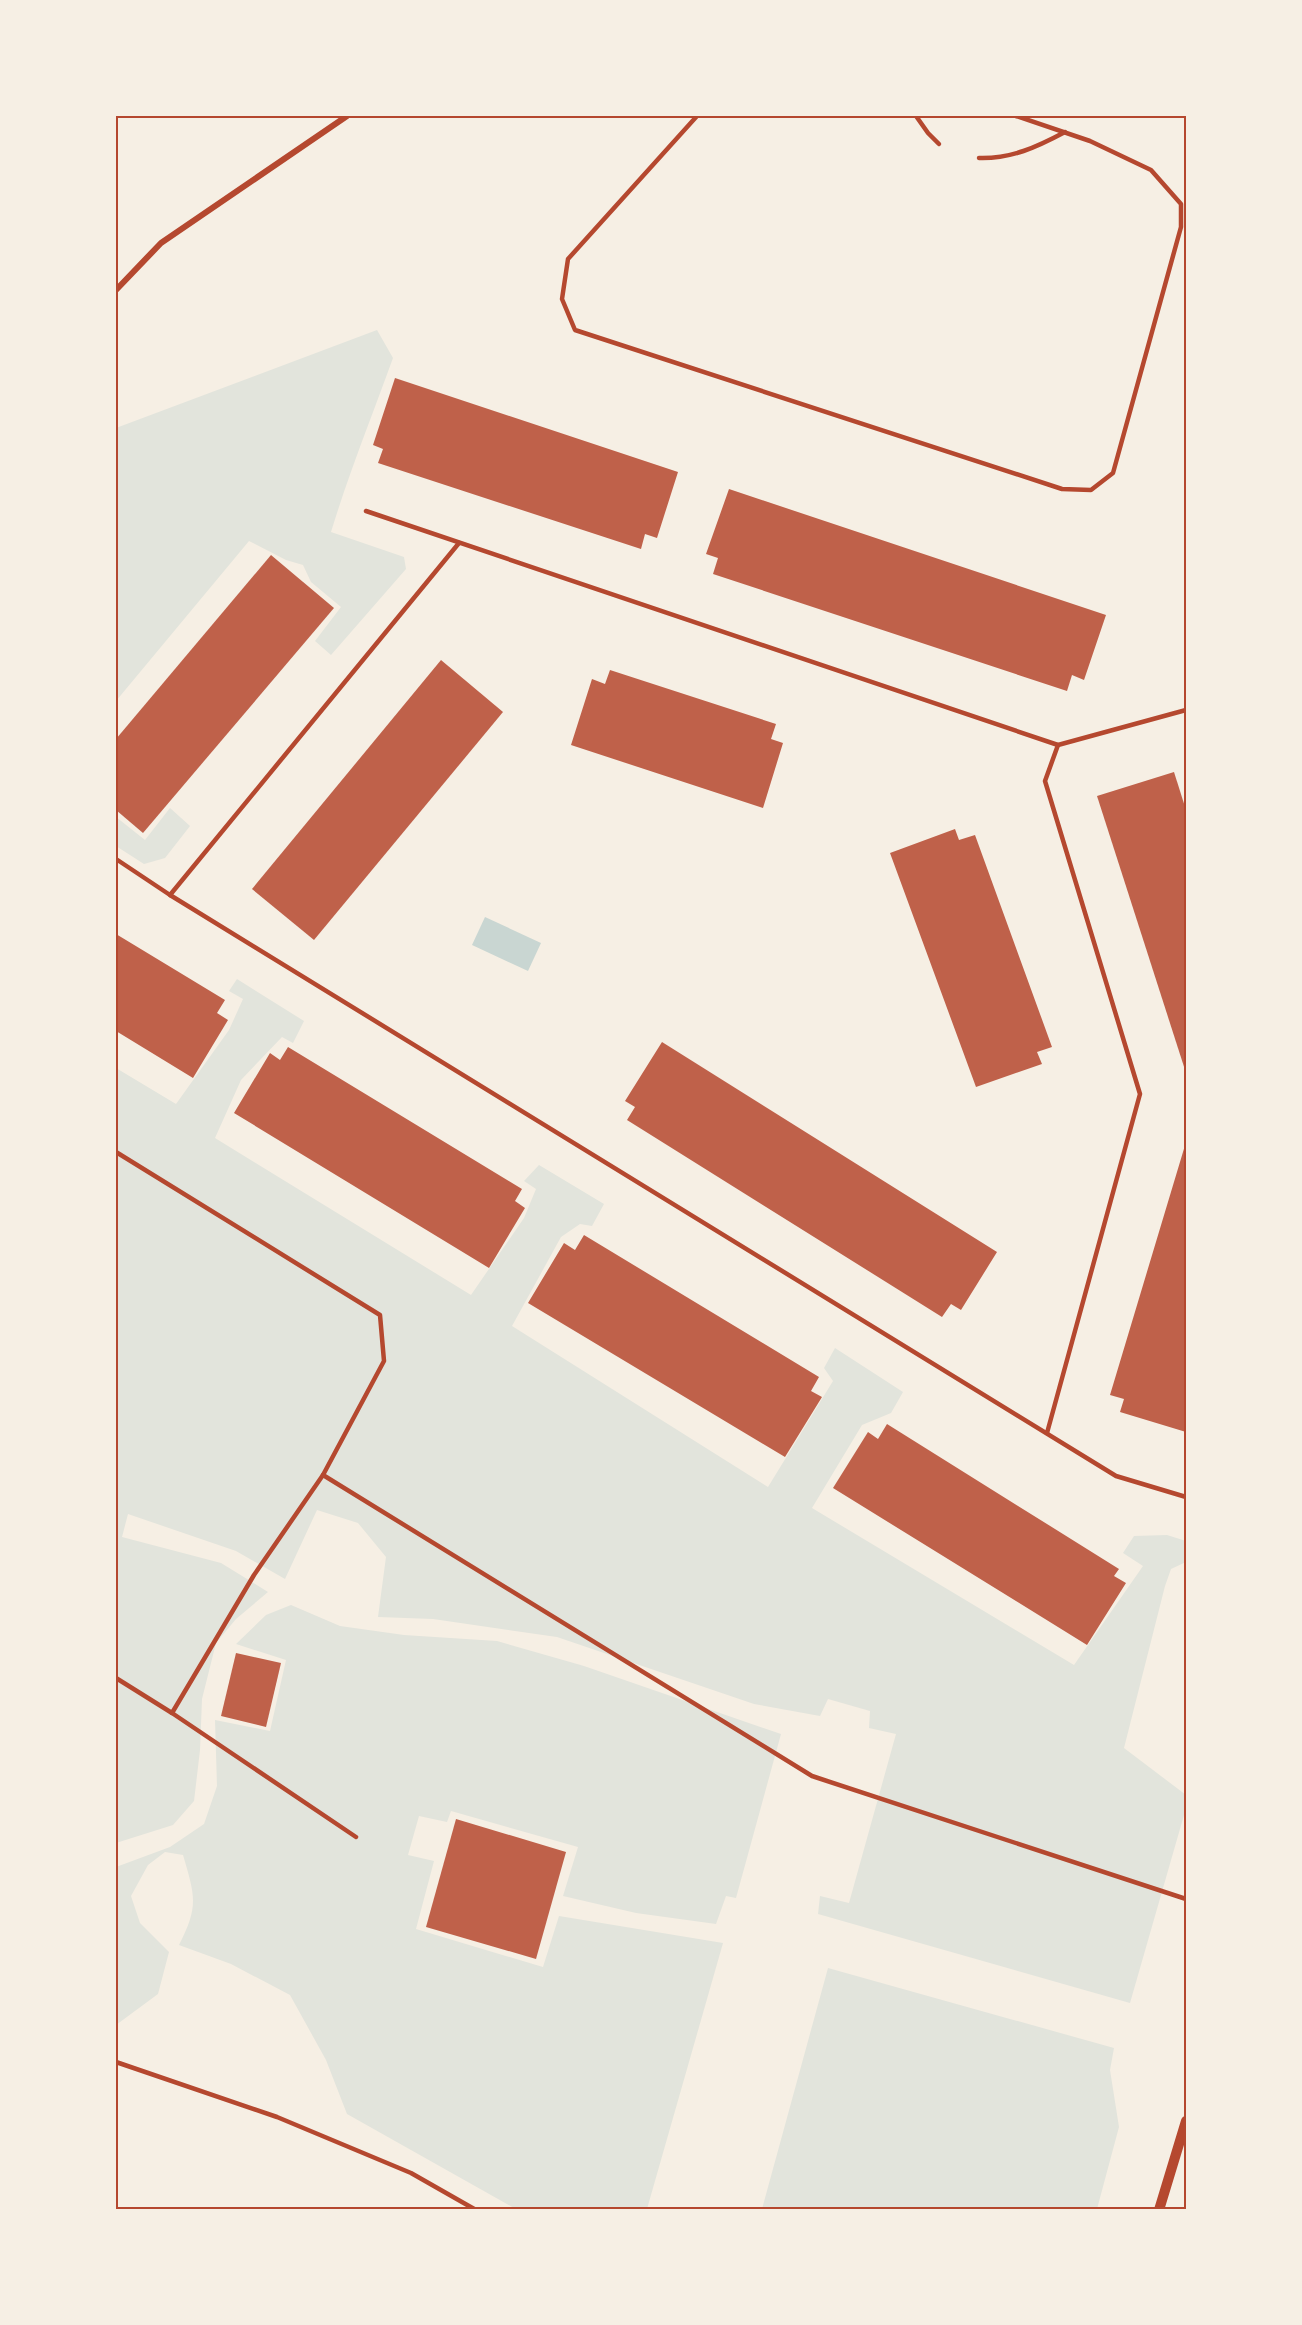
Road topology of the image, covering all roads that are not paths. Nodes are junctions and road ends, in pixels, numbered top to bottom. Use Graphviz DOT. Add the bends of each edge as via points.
graph roads {
  1 [pos="347,116"];
  2 [pos="697,116"];
  3 [pos="916,116"];
  4 [pos="1016,116"];
  5 [pos="1065,132"];
  6 [pos="939,144"];
  7 [pos="978,158"];
  8 [pos="116,290"];
  9 [pos="366,511"];
  10 [pos="459,543"];
  11 [pos="1186,710"];
  12 [pos="1058,745"];
  13 [pos="116,859"];
  14 [pos="170,895"];
  15 [pos="116,1152"];
  16 [pos="1047,1433"];
  17 [pos="323,1475"];
  18 [pos="1186,1497"];
  19 [pos="116,1678"];
  20 [pos="172,1713"];
  21 [pos="356,1837"];
  22 [pos="1186,1899"];
  23 [pos="116,2062"];
  24 [pos="1186,2121"];
  25 [pos="476,2210"];
  26 [pos="1159,2210"];
  1 -- 8 [label="street" via="161,243"];
  2 -- 5 [label="lane" via="567,259 562,299 575,330 1062,489 1091,490 1113,473 1181,227 1181,204 1151,170"];
  3 -- 6 [label="lane"];
  4 -- 5 [label="lane"];
  5 -- 7 [label="lane" via="1000,158"];
  9 -- 10 [label="lane"];
  10 -- 12 [label="lane"];
  10 -- 14 [label="lane"];
  11 -- 12 [label="lane"];
  12 -- 16 [label="lane" via="1045,781 1140,1094"];
  13 -- 14 [label="lane"];
  14 -- 16 [label="lane"];
  15 -- 17 [label="lane" via="380,1315 384,1361"];
  16 -- 18 [label="lane" via="1116,1476"];
  17 -- 20 [label="lane" via="254,1575"];
  17 -- 22 [label="lane" via="812,1776"];
  19 -- 20 [label="lane"];
  20 -- 21 [label="lane"];
  23 -- 25 [label="lane" via="277,2117 411,2172"];
  24 -- 26 [label="street"];
}
